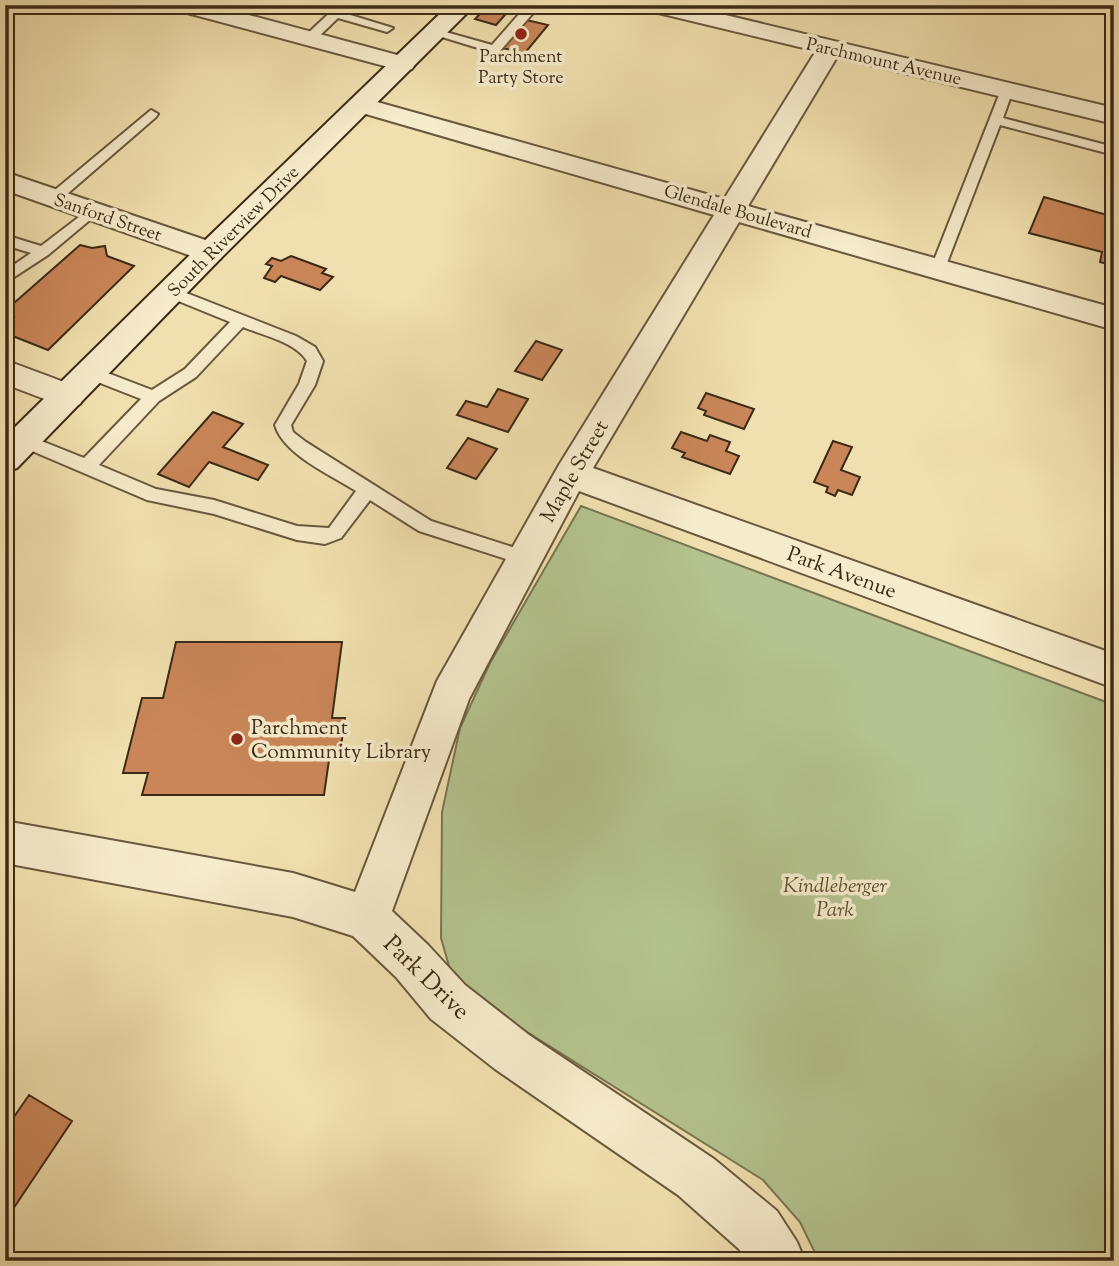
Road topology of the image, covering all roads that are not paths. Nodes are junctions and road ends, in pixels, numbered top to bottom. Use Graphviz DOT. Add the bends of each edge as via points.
graph roads {
  1 [pos="184,5"];
  2 [pos="345,5"];
  3 [pos="463,5"];
  4 [pos="534,5"];
  5 [pos="654,5"];
  6 [pos="335,14"];
  7 [pos="387,28"];
  8 [pos="435,33"];
  9 [pos="309,39"];
  10 [pos="830,48"];
  11 [pos="403,64"];
  12 [pos="1007,90"];
  13 [pos="361,105"];
  14 [pos="151,114"];
  15 [pos="1114,116"];
  16 [pos="995,120"];
  17 [pos="1114,151"];
  18 [pos="5,180"];
  19 [pos="54,198"];
  20 [pos="731,209"];
  21 [pos="92,211"];
  22 [pos="5,240"];
  23 [pos="43,252"];
  24 [pos="210,252"];
  25 [pos="938,268"];
  26 [pos="5,278"];
  27 [pos="171,292"];
  28 [pos="241,319"];
  29 [pos="1114,319"];
  30 [pos="5,371"];
  31 [pos="91,373"];
  32 [pos="68,396"];
  33 [pos="153,397"];
  34 [pos="14,449"];
  35 [pos="88,465"];
  36 [pos="571,474"];
  37 [pos="367,490"];
  38 [pos="525,558"];
  39 [pos="1114,671"];
  40 [pos="5,842"];
  41 [pos="368,918"];
  42 [pos="778,1261"];
  1 -- 9 [label="street"];
  2 -- 6 [label="lane"];
  3 -- 8 [label="street, South Riverview Drive"];
  4 -- 8 [label="lane" via="495,49"];
  5 -- 10 [label="street, Parchmount Avenue"];
  6 -- 7 [label="lane"];
  6 -- 9 [label="lane"];
  8 -- 11 [label="street, South Riverview Drive"];
  9 -- 11 [label="street"];
  10 -- 12 [label="street, Parchmount Avenue"];
  10 -- 20 [label="street, Maple Street"];
  11 -- 13 [label="street, South Riverview Drive"];
  12 -- 15 [label="street, Parchmount Avenue"];
  12 -- 16 [label="lane"];
  13 -- 20 [label="street, Glendale Boulevard"];
  13 -- 24 [label="street, South Riverview Drive"];
  14 -- 19 [label="lane"];
  16 -- 17 [label="lane"];
  16 -- 25 [label="lane"];
  18 -- 19 [label="street, Sanford Street"];
  19 -- 21 [label="street, Sanford Street"];
  20 -- 25 [label="street, Glendale Boulevard"];
  20 -- 36 [label="street, Maple Street"];
  21 -- 23 [label="lane"];
  21 -- 24 [label="street, Sanford Street"];
  22 -- 23 [label="lane"];
  23 -- 26 [label="lane"];
  24 -- 27 [label="street, South Riverview Drive"];
  25 -- 29 [label="street, Glendale Boulevard"];
  27 -- 28 [label="lane"];
  27 -- 31 [label="street, South Riverview Drive"];
  28 -- 33 [label="lane" via="200,365"];
  28 -- 37 [label="lane" via="309,351 315,361 307,385 283,425 286,435"];
  30 -- 32 [label="street"];
  31 -- 32 [label="street, South Riverview Drive"];
  31 -- 33 [label="lane"];
  32 -- 34 [label="street, South Riverview Drive"];
  33 -- 35 [label="lane"];
  34 -- 35 [label="lane"];
  35 -- 37 [label="lane" via="153,495 325,537 334,533"];
  36 -- 38 [label="street, Maple Street"];
  36 -- 39 [label="street, Park Avenue"];
  37 -- 38 [label="lane" via="425,526"];
  38 -- 41 [label="street, Maple Street" via="451,694"];
  40 -- 41 [label="street, Park Drive" via="293,895"];
  41 -- 42 [label="street, Park Drive" via="448,1002 512,1052 696,1177 758,1230"];
}
